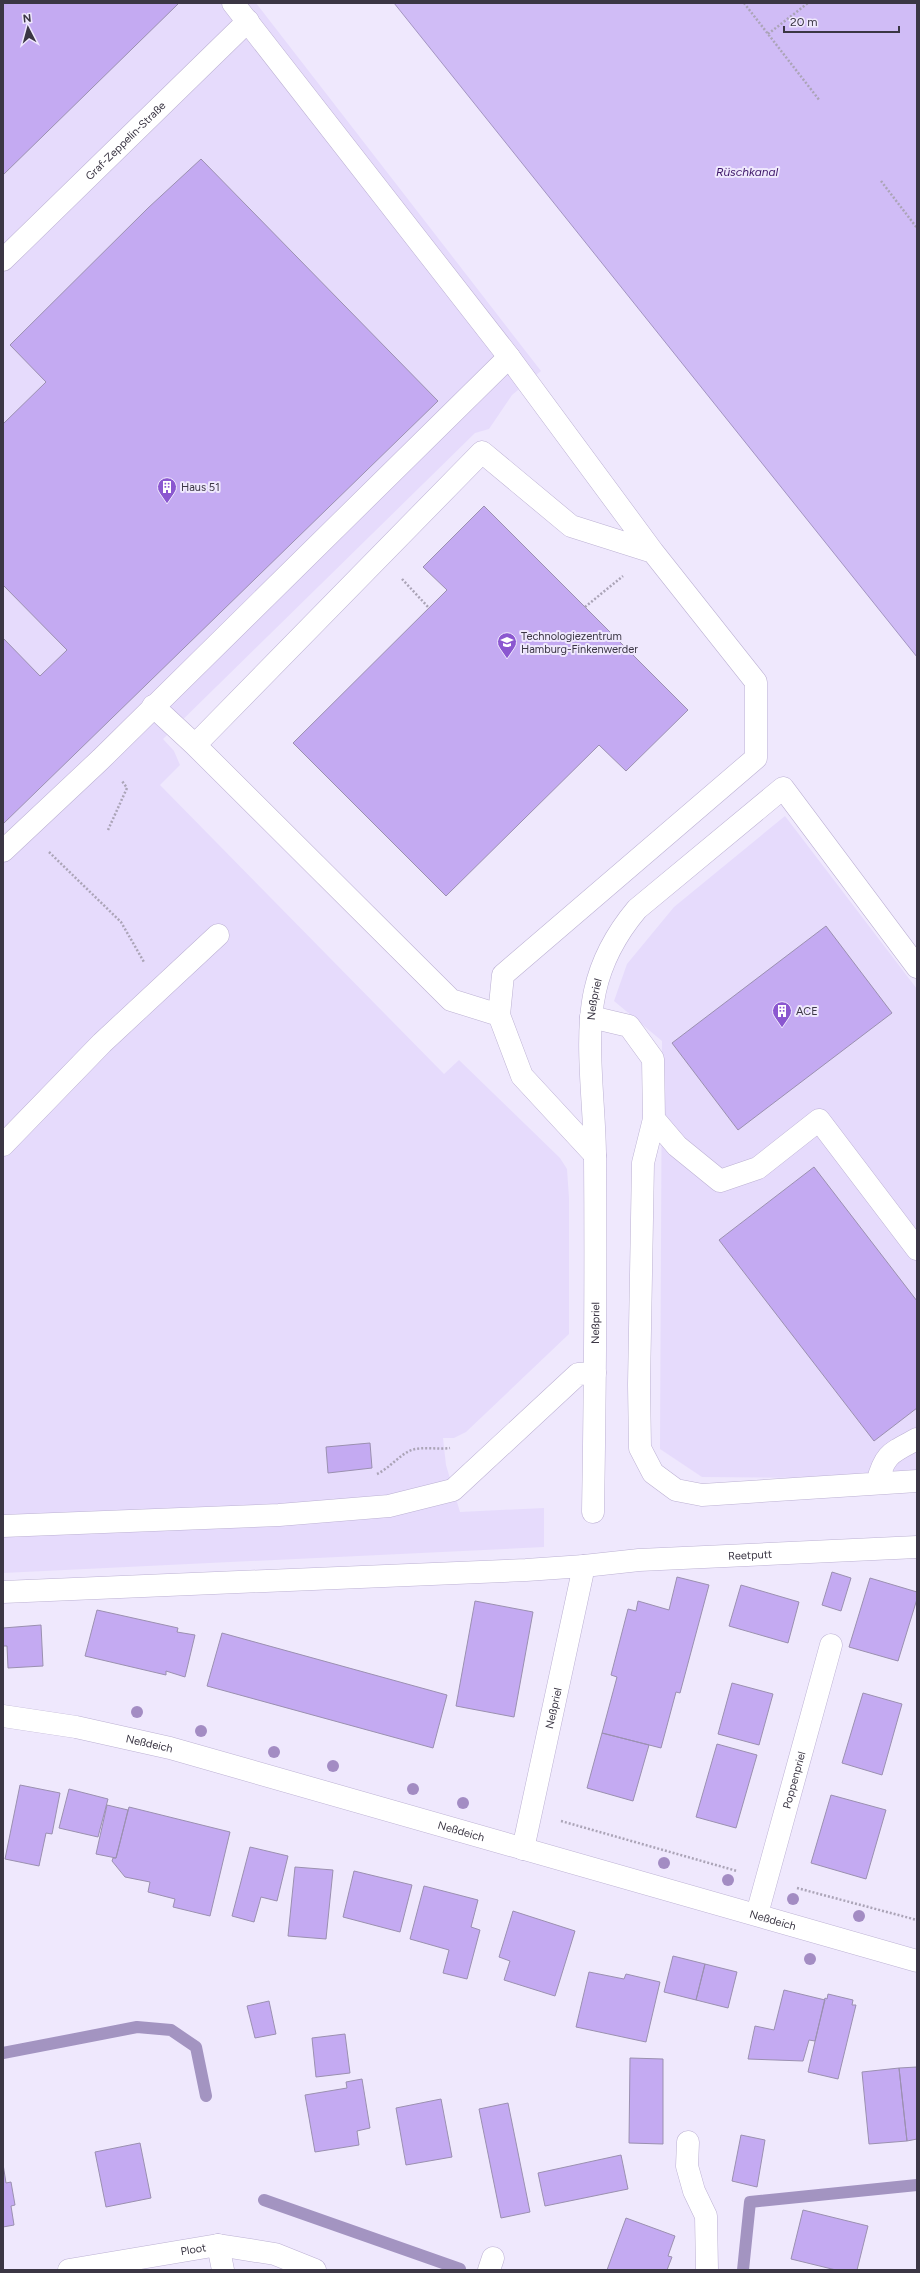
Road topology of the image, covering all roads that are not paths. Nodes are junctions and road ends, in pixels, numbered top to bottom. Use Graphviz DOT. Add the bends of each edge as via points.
graph roads {
  1 [pos="233,3"];
  2 [pos="248,21"];
  3 [pos="3,260"];
  4 [pos="509,357"];
  5 [pos="653,552"];
  6 [pos="153,706"];
  7 [pos="195,744"];
  8 [pos="3,852"];
  9 [pos="218,935"];
  10 [pos="917,967"];
  11 [pos="499,1015"];
  12 [pos="590,1017"];
  13 [pos="654,1119"];
  14 [pos="3,1145"];
  15 [pos="595,1155"];
  16 [pos="917,1249"];
  17 [pos="595,1373"];
  18 [pos="917,1439"];
  19 [pos="917,1482"];
  20 [pos="877,1483"];
  21 [pos="593,1512"];
  22 [pos="3,1526"];
  23 [pos="917,1547"];
  24 [pos="584,1566"];
  25 [pos="3,1592"];
  26 [pos="831,1645"];
  27 [pos="3,1716"];
  28 [pos="522,1849"];
  29 [pos="757,1914"];
  30 [pos="917,1961"];
  31 [pos="688,2142"];
  32 [pos="218,2245"];
  33 [pos="69,2270"];
  34 [pos="223,2270"];
  35 [pos="315,2270"];
  36 [pos="707,2270"];
  1 -- 2 [label="street"];
  2 -- 3 [label="street, Graf-Zeppelin-Straße"];
  2 -- 4 [label="street"];
  4 -- 5 [label="street"];
  4 -- 6 [label="street"];
  5 -- 7 [label="street" via="571,526 482,452"];
  5 -- 11 [label="street" via="756,682 756,758 503,975"];
  6 -- 7 [label="street"];
  6 -- 8 [label="street"];
  7 -- 11 [label="street" via="451,1000"];
  9 -- 14 [label="street" via="102,1043"];
  10 -- 12 [label="street, Neßpriel" via="783,788 637,909 620,930 606,954"];
  11 -- 15 [label="street" via="522,1076"];
  12 -- 13 [label="street" via="629,1026 653,1059"];
  12 -- 15 [label="street, Neßpriel"];
  13 -- 16 [label="street" via="677,1146 720,1182 758,1168 819,1120"];
  13 -- 20 [label="street" via="644,1163 639,1385 640,1448 653,1473 676,1490 702,1495"];
  15 -- 17 [label="street, Neßpriel"];
  17 -- 21 [label="street, Neßpriel"];
  17 -- 22 [label="street" via="578,1374 453,1490 429,1497 389,1506 279,1514"];
  18 -- 20 [label="street" via="896,1450 883,1462"];
  19 -- 20 [label="street"];
  23 -- 24 [label="street, Reetputt" via="639,1560"];
  24 -- 25 [label="street, Reetputt" via="518,1571"];
  24 -- 28 [label="street, Neßpriel"];
  26 -- 29 [label="street, Poppenpriel"];
  27 -- 28 [label="street, Neßdeich" via="76,1727 170,1748"];
  28 -- 29 [label="street, Neßdeich"];
  29 -- 30 [label="street, Neßdeich"];
  31 -- 36 [label="street" via="687,2166 706,2216"];
  32 -- 33 [label="street, Ploot"];
  32 -- 34 [label="street"];
  32 -- 35 [label="street, Ploot" via="274,2254"];
}
